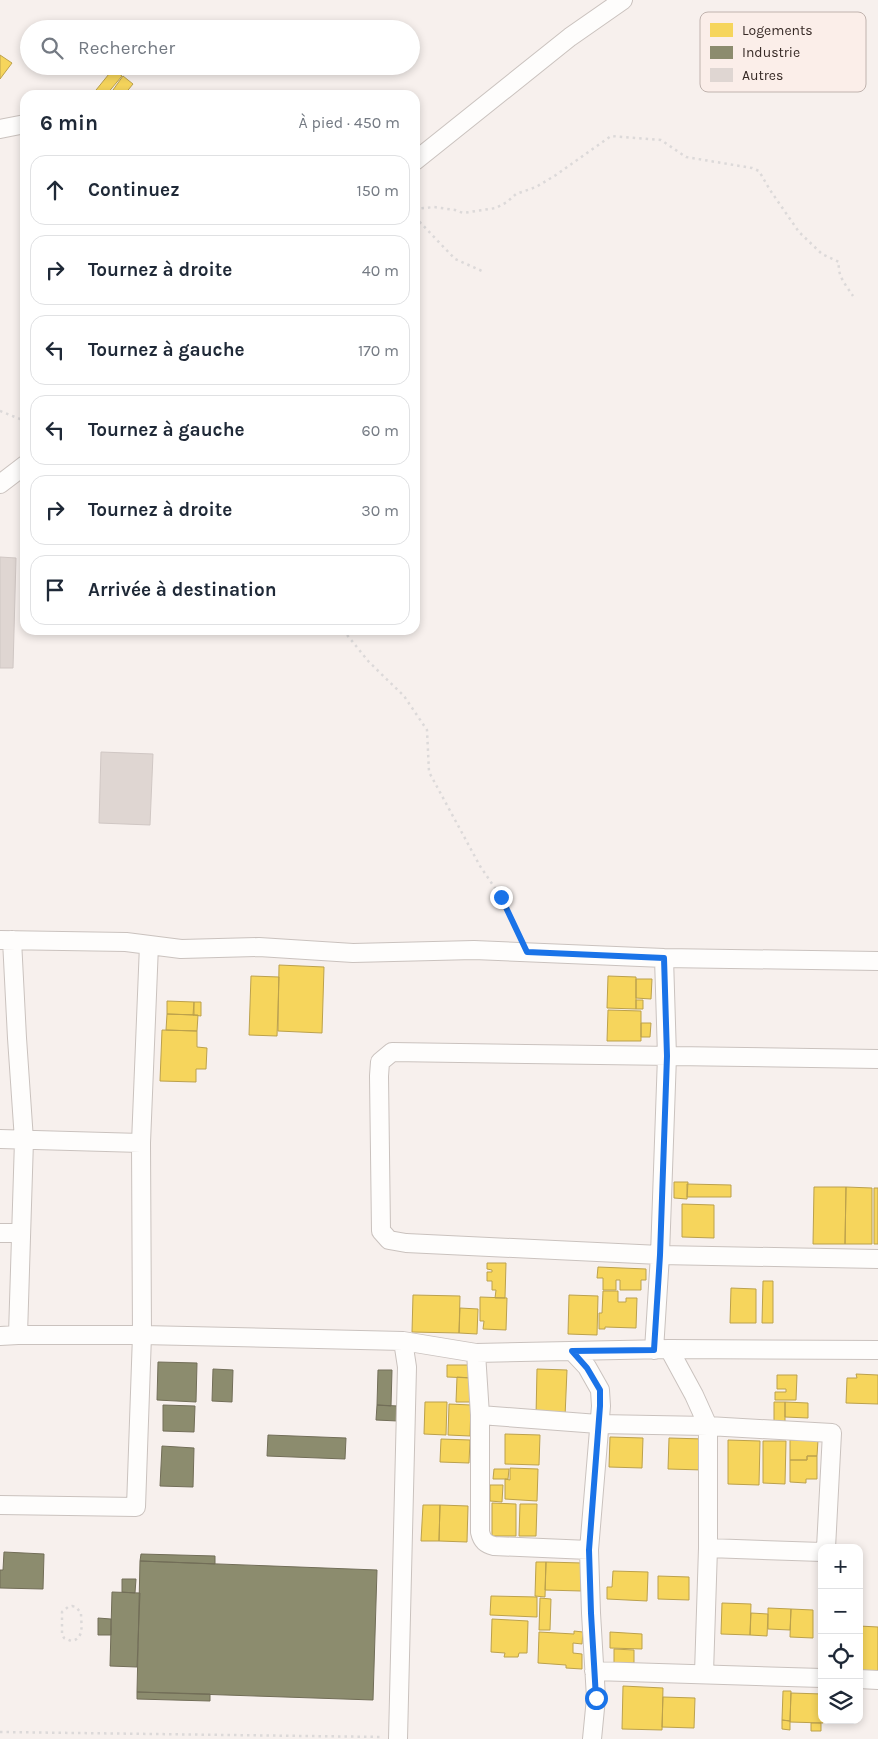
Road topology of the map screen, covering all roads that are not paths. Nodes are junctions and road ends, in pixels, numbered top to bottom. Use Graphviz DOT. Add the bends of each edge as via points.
graph roads {
  1 [pos="623,0"];
  2 [pos="20,125"];
  3 [pos="0,129"];
  4 [pos="420,157"];
  5 [pos="20,469"];
  6 [pos="0,484"];
  7 [pos="6,940"];
  8 [pos="149,945"];
  9 [pos="664,958"];
  10 [pos="878,961"];
  11 [pos="8,1038"];
  12 [pos="667,1056"];
  13 [pos="878,1059"];
  14 [pos="0,1139"];
  15 [pos="24,1140"];
  16 [pos="141,1143"];
  17 [pos="0,1233"];
  18 [pos="22,1233"];
  19 [pos="660,1255"];
  20 [pos="878,1259"];
  21 [pos="18,1335"];
  22 [pos="142,1335"];
  23 [pos="0,1336"];
  24 [pos="403,1342"];
  25 [pos="661,1350"];
  26 [pos="878,1350"];
  27 [pos="572,1351"];
  28 [pos="476,1353"];
  29 [pos="480,1415"];
  30 [pos="598,1424"];
  31 [pos="708,1426"];
  32 [pos="0,1505"];
  33 [pos="826,1544"];
  34 [pos="708,1548"];
  35 [pos="589,1550"];
  36 [pos="818,1552"];
  37 [pos="594,1671"];
  38 [pos="704,1673"];
  39 [pos="818,1678"];
  40 [pos="863,1679"];
  41 [pos="878,1680"];
  42 [pos="398,1738"];
  43 [pos="592,1739"];
  1 -- 4 [label="street"];
  2 -- 3 [label="street"];
  5 -- 6 [label="street"];
  7 -- 8 [label="street"];
  7 -- 11 [label="street"];
  8 -- 9 [label="street" via="181,949 260,947 354,953 474,950"];
  8 -- 16 [label="street"];
  9 -- 10 [label="street"];
  9 -- 12 [label="street"];
  11 -- 15 [label="street"];
  12 -- 13 [label="street"];
  12 -- 19 [label="street"];
  12 -- 19 [label="street" via="392,1052 380,1062 379,1076 381,1231 389,1240"];
  14 -- 15 [label="street"];
  15 -- 16 [label="street"];
  15 -- 18 [label="street"];
  16 -- 22 [label="street"];
  17 -- 18 [label="street"];
  18 -- 21 [label="street"];
  19 -- 20 [label="street"];
  19 -- 25 [label="street"];
  21 -- 22 [label="street"];
  21 -- 23 [label="street"];
  22 -- 24 [label="street"];
  22 -- 32 [label="street" via="136,1507"];
  24 -- 28 [label="street"];
  24 -- 42 [label="street" via="407,1367"];
  25 -- 26 [label="street"];
  25 -- 27 [label="street"];
  25 -- 31 [label="street" via="694,1395"];
  27 -- 28 [label="street"];
  27 -- 30 [label="street" via="600,1390"];
  28 -- 29 [label="street"];
  29 -- 30 [label="street"];
  29 -- 35 [label="street" via="482,1539 494,1546"];
  30 -- 31 [label="street"];
  30 -- 35 [label="street"];
  31 -- 33 [label="street" via="832,1433"];
  31 -- 34 [label="street"];
  34 -- 36 [label="street"];
  34 -- 38 [label="street"];
  35 -- 37 [label="street"];
  37 -- 38 [label="street"];
  37 -- 43 [label="street" via="596,1698"];
  38 -- 39 [label="street"];
  40 -- 41 [label="street"];
}
